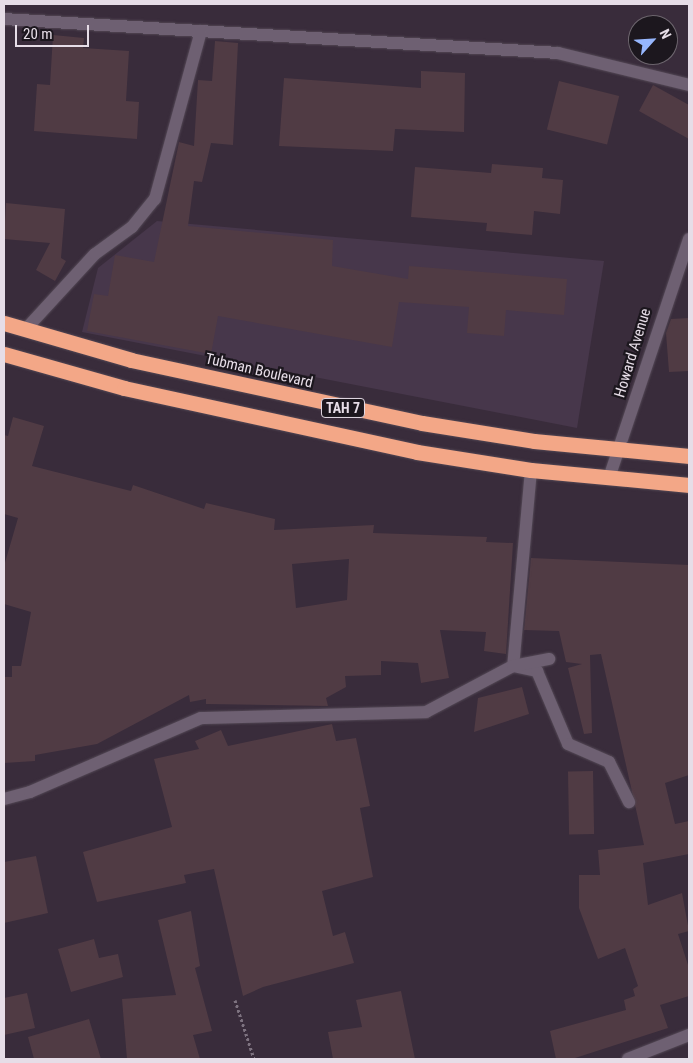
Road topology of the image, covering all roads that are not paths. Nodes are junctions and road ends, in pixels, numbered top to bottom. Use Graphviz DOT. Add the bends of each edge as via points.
graph roads {
  1 [pos="4,19"];
  2 [pos="201,31"];
  3 [pos="689,85"];
  4 [pos="689,239"];
  5 [pos="4,323"];
  6 [pos="25,330"];
  7 [pos="4,354"];
  8 [pos="620,448"];
  9 [pos="689,456"];
  10 [pos="531,470"];
  11 [pos="609,478"];
  12 [pos="689,485"];
  13 [pos="549,659"];
  14 [pos="513,666"];
  15 [pos="4,799"];
  16 [pos="629,802"];
  17 [pos="689,1035"];
  18 [pos="628,1059"];
  1 -- 2 [label="street"];
  2 -- 3 [label="street" via="558,53"];
  2 -- 6 [label="street" via="154,199 132,227 95,254"];
  4 -- 8 [label="street, Howard Avenue"];
  5 -- 6 [label="highway, Tubman Boulevard / TAH 7"];
  6 -- 8 [label="highway, Tubman Boulevard / TAH 7" via="131,360 348,408 534,441"];
  7 -- 10 [label="highway, TAH 7" via="124,388 304,430"];
  8 -- 9 [label="highway, Tubman Boulevard / TAH 7"];
  8 -- 11 [label="street, Howard Avenue"];
  10 -- 11 [label="highway, TAH 7"];
  10 -- 14 [label="street"];
  11 -- 12 [label="highway, TAH 7"];
  13 -- 14 [label="street"];
  14 -- 15 [label="street" via="426,712 201,718 30,792"];
  14 -- 16 [label="street" via="537,671 568,744 609,762"];
  17 -- 18 [label="street"];
}
